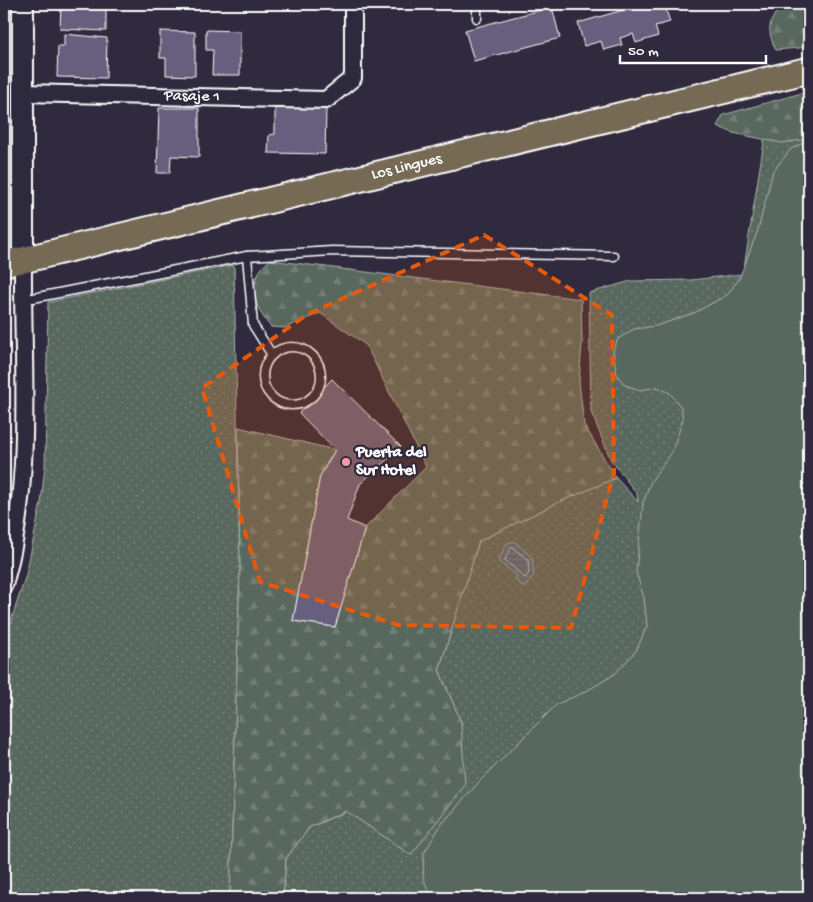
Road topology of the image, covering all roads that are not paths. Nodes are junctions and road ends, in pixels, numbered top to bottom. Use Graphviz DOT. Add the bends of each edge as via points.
graph roads {
  1 [pos="23,4"];
  2 [pos="352,4"];
  3 [pos="477,4"];
  4 [pos="477,18"];
  5 [pos="809,70"];
  6 [pos="23,93"];
  7 [pos="247,256"];
  8 [pos="614,256"];
  9 [pos="14,262"];
  10 [pos="23,300"];
  11 [pos="272,355"];
  12 [pos="4,585"];
  1 -- 6 [label="street"];
  2 -- 6 [label="street, Pasaje 1" via="354,78 326,100"];
  3 -- 4 [label="lane"];
  5 -- 9 [label="main road, Los Lingues"];
  6 -- 9 [label="street"];
  7 -- 8 [label="lane" via="332,250"];
  7 -- 10 [label="lane"];
  7 -- 11 [label="lane" via="253,325"];
  9 -- 10 [label="street"];
  10 -- 12 [label="street" via="23,468 14,542"];
  11 -- 11 [label="lane" via="263,373 270,394 286,404 296,404 314,396 321,370 312,354 298,347 288,347"];
}
